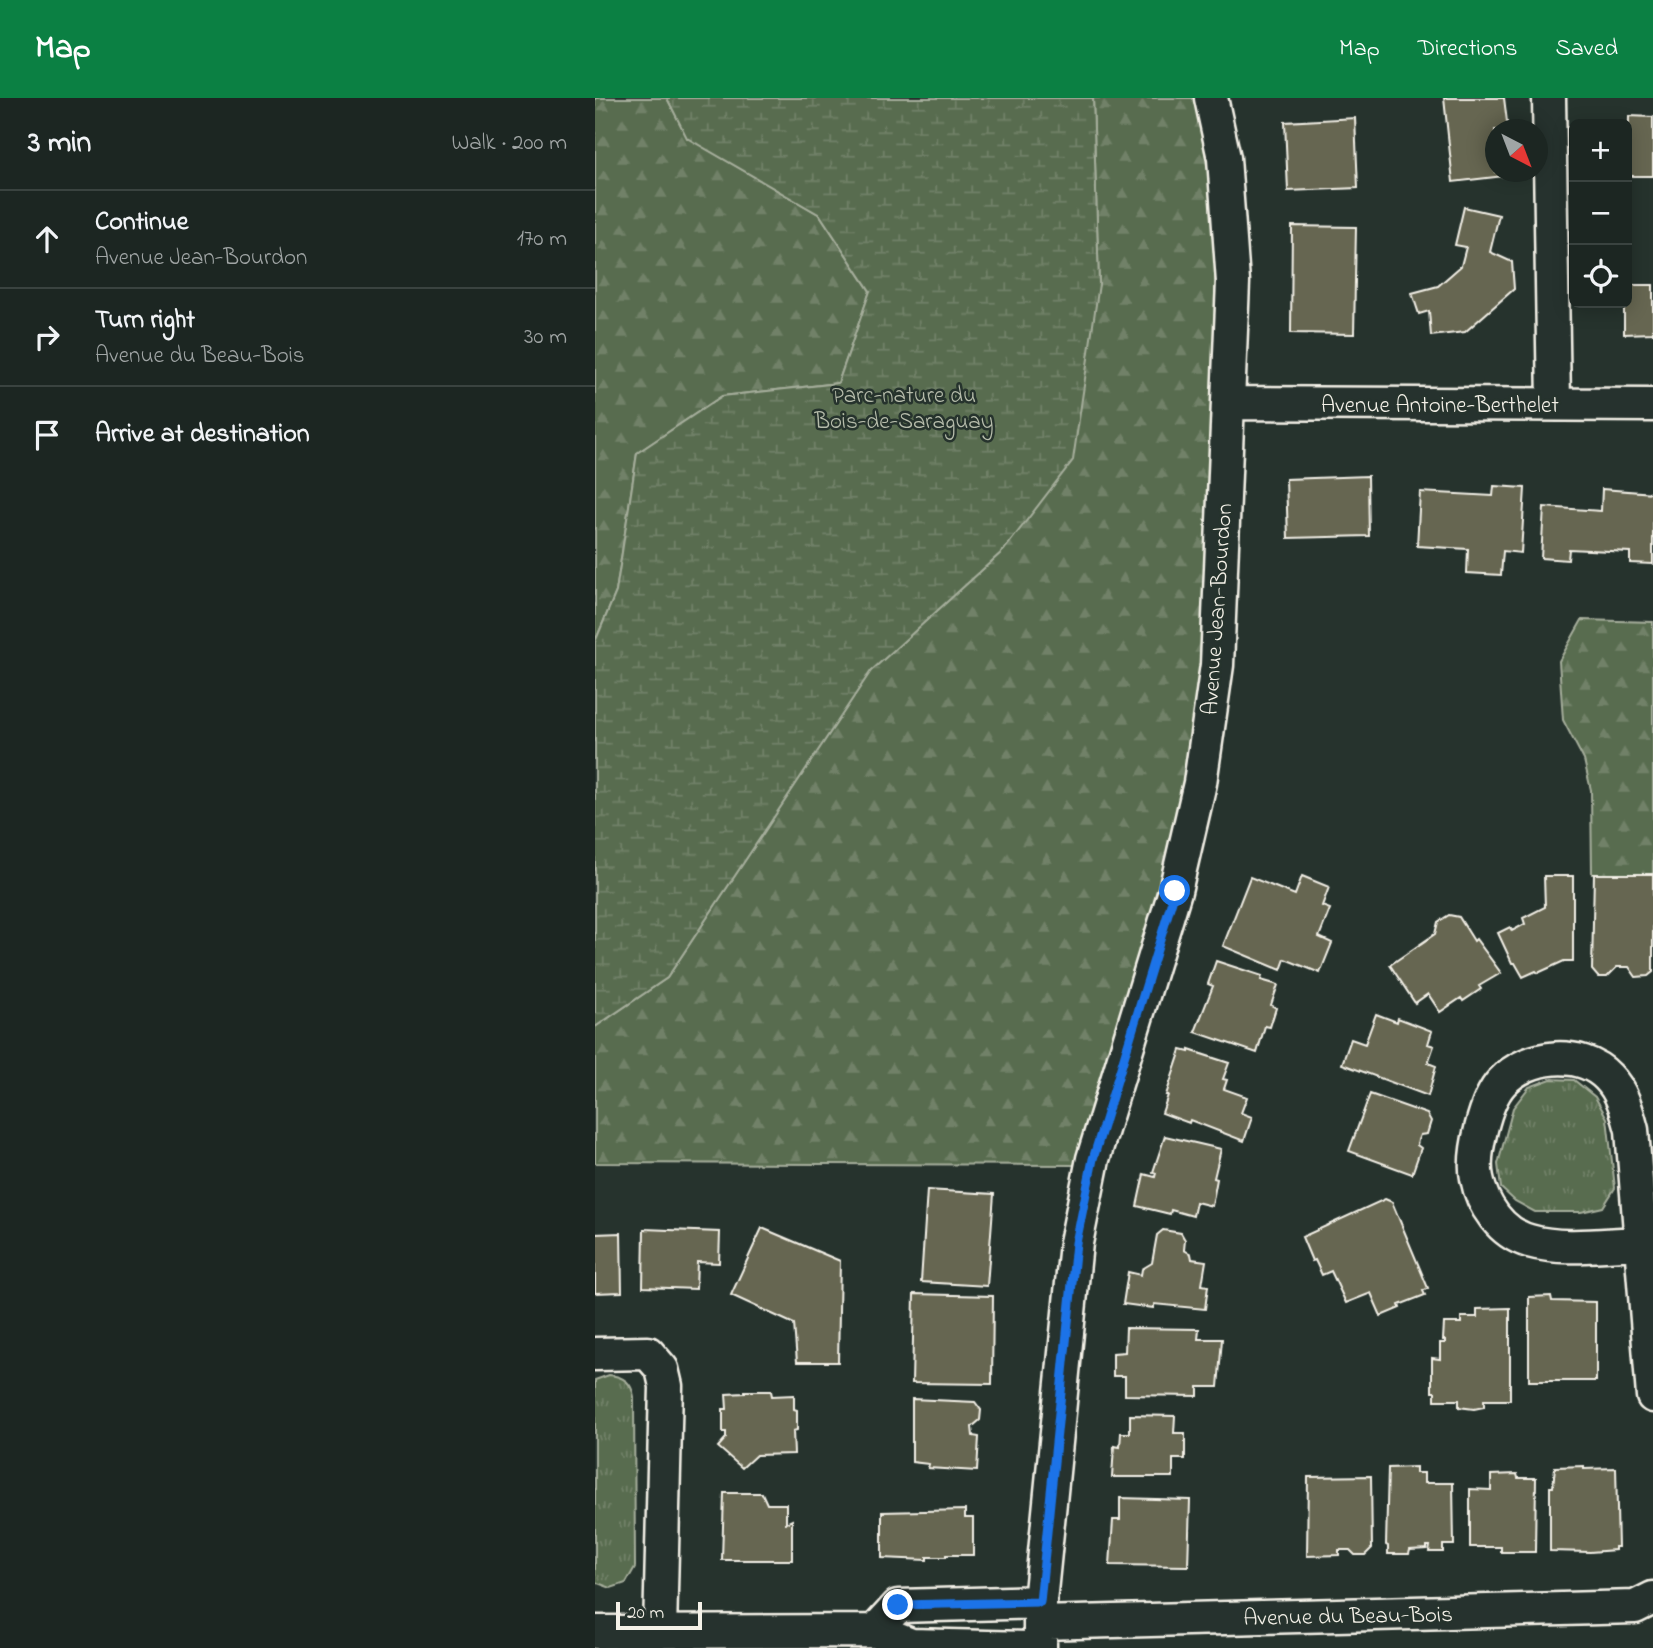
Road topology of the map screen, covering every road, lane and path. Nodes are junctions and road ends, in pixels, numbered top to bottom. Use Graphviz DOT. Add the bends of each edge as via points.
graph roads {
  1 [pos="1211,98"];
  2 [pos="1549,98"];
  3 [pos="1228,403"];
  4 [pos="1554,404"];
  5 [pos="1653,405"];
  6 [pos="1641,1243"];
  7 [pos="595,1354"];
  8 [pos="1653,1395"];
  9 [pos="1653,1598"];
  10 [pos="1037,1630"];
  11 [pos="875,1631"];
  12 [pos="595,1632"];
  13 [pos="660,1632"];
  1 -- 3 [label="street, Avenue Jean-Bourdon" via="1224,158 1233,282"];
  2 -- 4 [label="street"];
  3 -- 4 [label="street, Avenue Antoine-Berthelet"];
  3 -- 10 [label="street, Avenue Jean-Bourdon" via="1216,665 1200,783 1175,891 1093,1159 1076,1243"];
  4 -- 5 [label="street, Avenue Antoine-Berthelet"];
  6 -- 6 [label="street" via="1632,1130 1621,1095 1609,1077 1593,1065 1558,1058 1525,1065 1501,1082 1480,1132 1476,1177 1487,1209 1507,1230 1528,1240 1555,1245"];
  6 -- 8 [label="street"];
  7 -- 13 [label="street" via="648,1353 661,1369 666,1386"];
  9 -- 10 [label="street, Avenue du Beau-Bois" via="1635,1608"];
  10 -- 11 [label="street, Avenue du Beau-Bois" via="911,1645"];
  10 -- 11 [label="street, Avenue du Beau-Bois" via="898,1605"];
  11 -- 13 [label="street, Avenue du Beau-Bois"];
  12 -- 13 [label="street, Avenue du Beau-Bois"];
}
